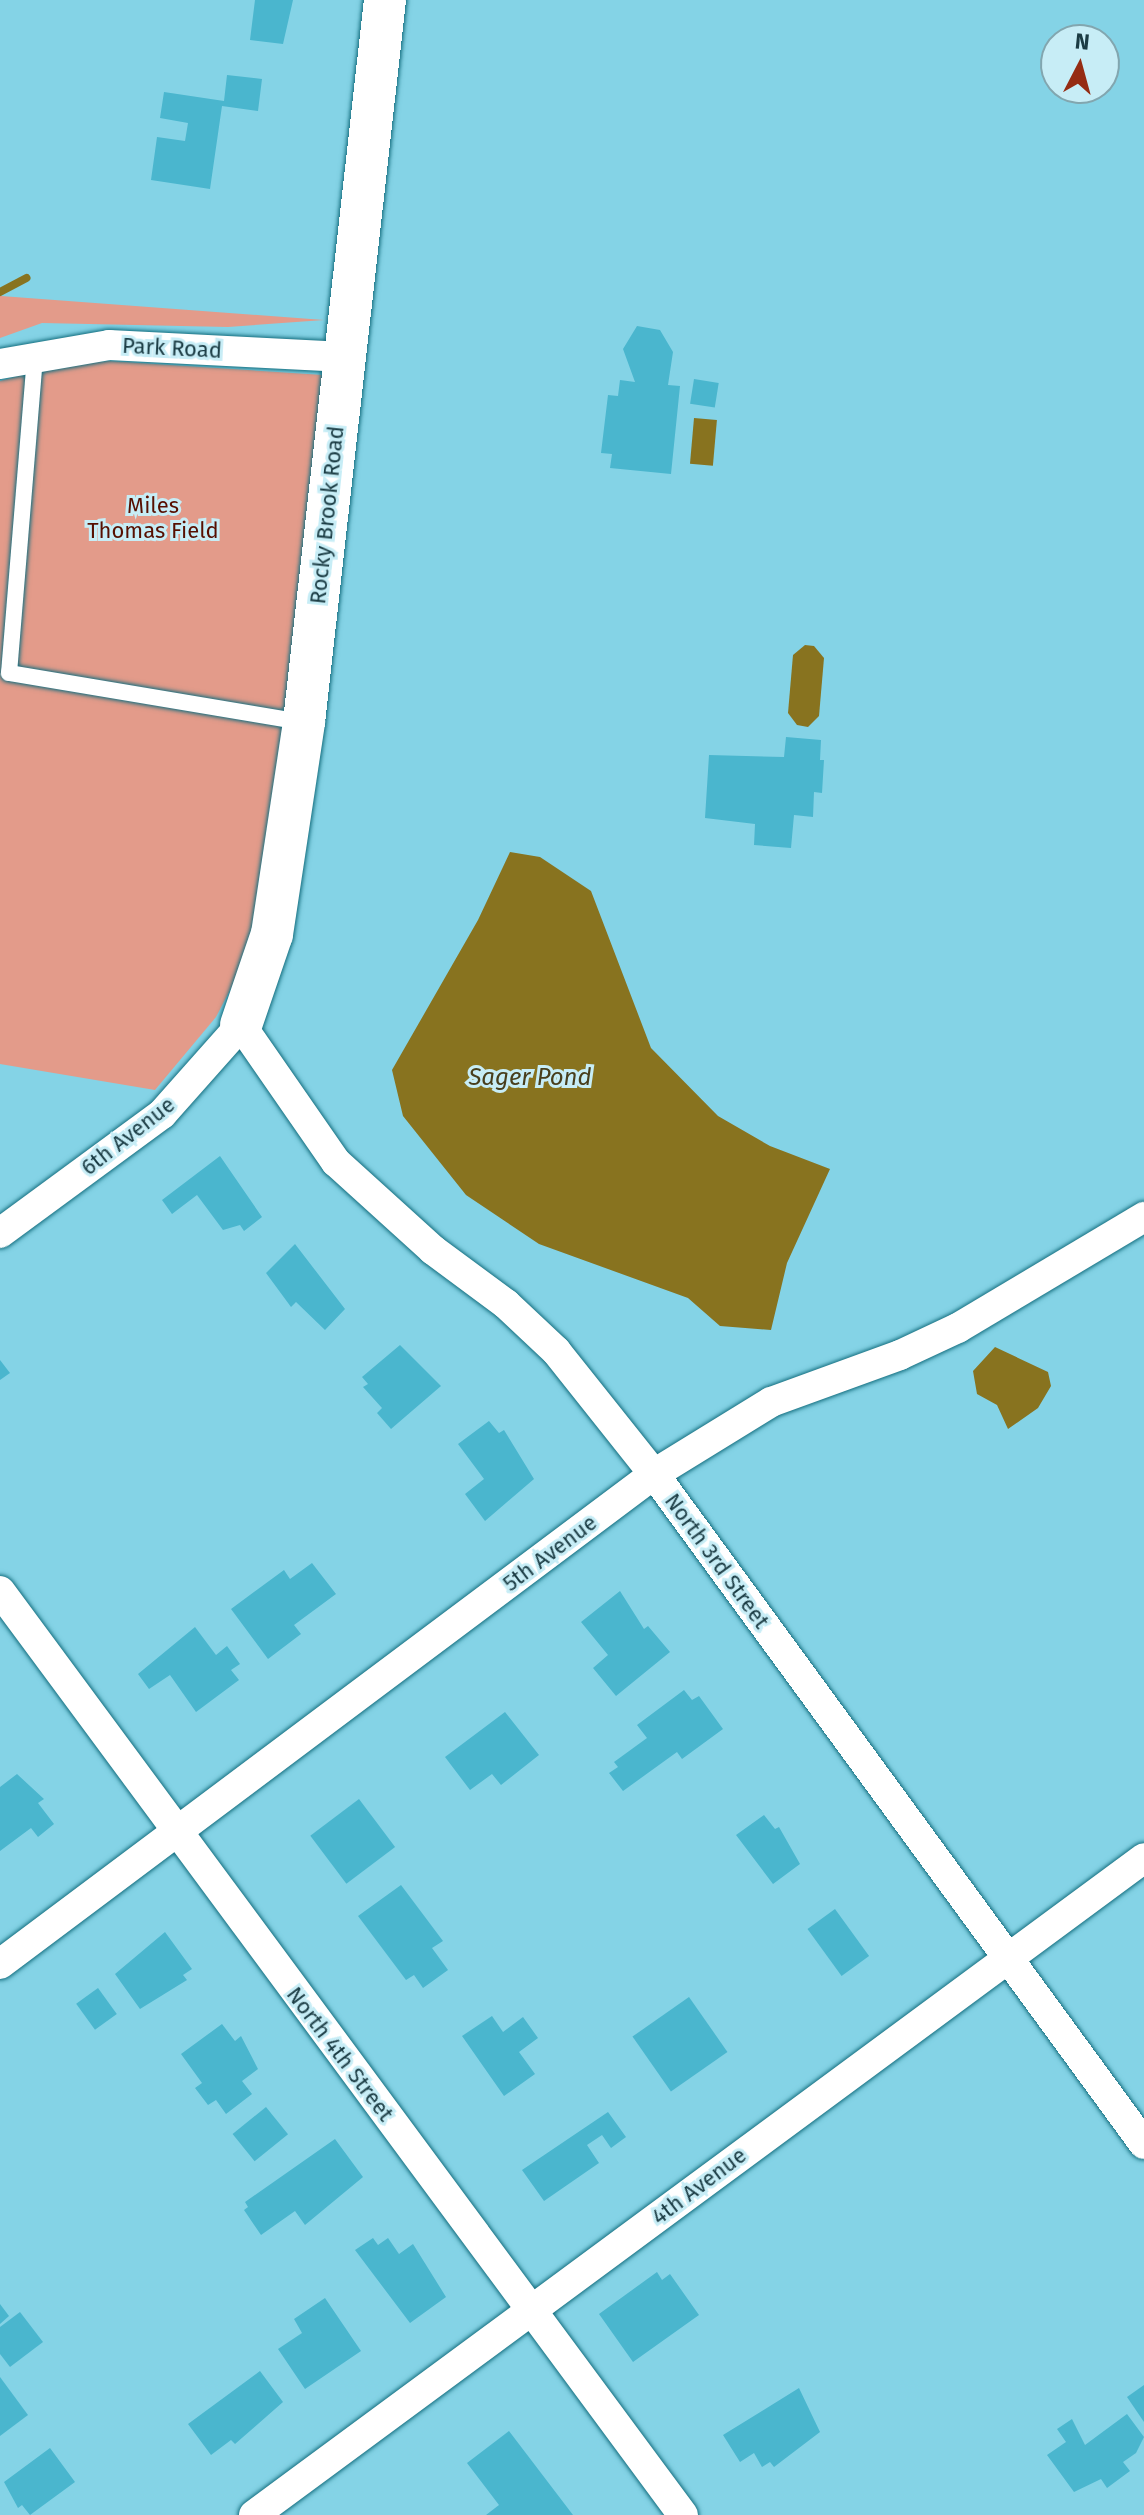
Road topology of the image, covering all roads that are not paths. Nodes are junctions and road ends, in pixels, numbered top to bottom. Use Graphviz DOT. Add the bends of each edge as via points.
graph roads {
  1 [pos="385,0"];
  2 [pos="35,357"];
  3 [pos="345,357"];
  4 [pos="0,364"];
  5 [pos="304,722"];
  6 [pos="241,1025"];
  7 [pos="1144,1217"];
  8 [pos="0,1233"];
  9 [pos="654,1474"];
  10 [pos="0,1591"];
  11 [pos="178,1836"];
  12 [pos="1144,1858"];
  13 [pos="1007,1956"];
  14 [pos="0,1964"];
  15 [pos="1144,2144"];
  16 [pos="531,2311"];
  17 [pos="254,2515"];
  18 [pos="683,2515"];
  1 -- 3 [label="street, Rocky Brook Road"];
  2 -- 3 [label="street, Park Road" via="109,345"];
  2 -- 4 [label="street, Park Road"];
  2 -- 5 [label="lane" via="9,673"];
  3 -- 5 [label="street, Rocky Brook Road"];
  5 -- 6 [label="street, Rocky Brook Road" via="272,934"];
  6 -- 8 [label="street, 6th Avenue" via="162,1114"];
  6 -- 9 [label="street, North 3rd Street" via="336,1162 556,1351"];
  7 -- 9 [label="street, 5th Avenue" via="958,1328 771,1402"];
  9 -- 11 [label="street, 5th Avenue"];
  9 -- 13 [label="street, North 3rd Street"];
  10 -- 11 [label="street, North 4th Street"];
  11 -- 14 [label="street, 5th Avenue"];
  11 -- 16 [label="street, North 4th Street"];
  12 -- 13 [label="street, 4th Avenue"];
  13 -- 15 [label="street, North 3rd Street"];
  13 -- 16 [label="street, 4th Avenue"];
  16 -- 17 [label="street, 4th Avenue"];
  16 -- 18 [label="street, North 4th Street"];
}
